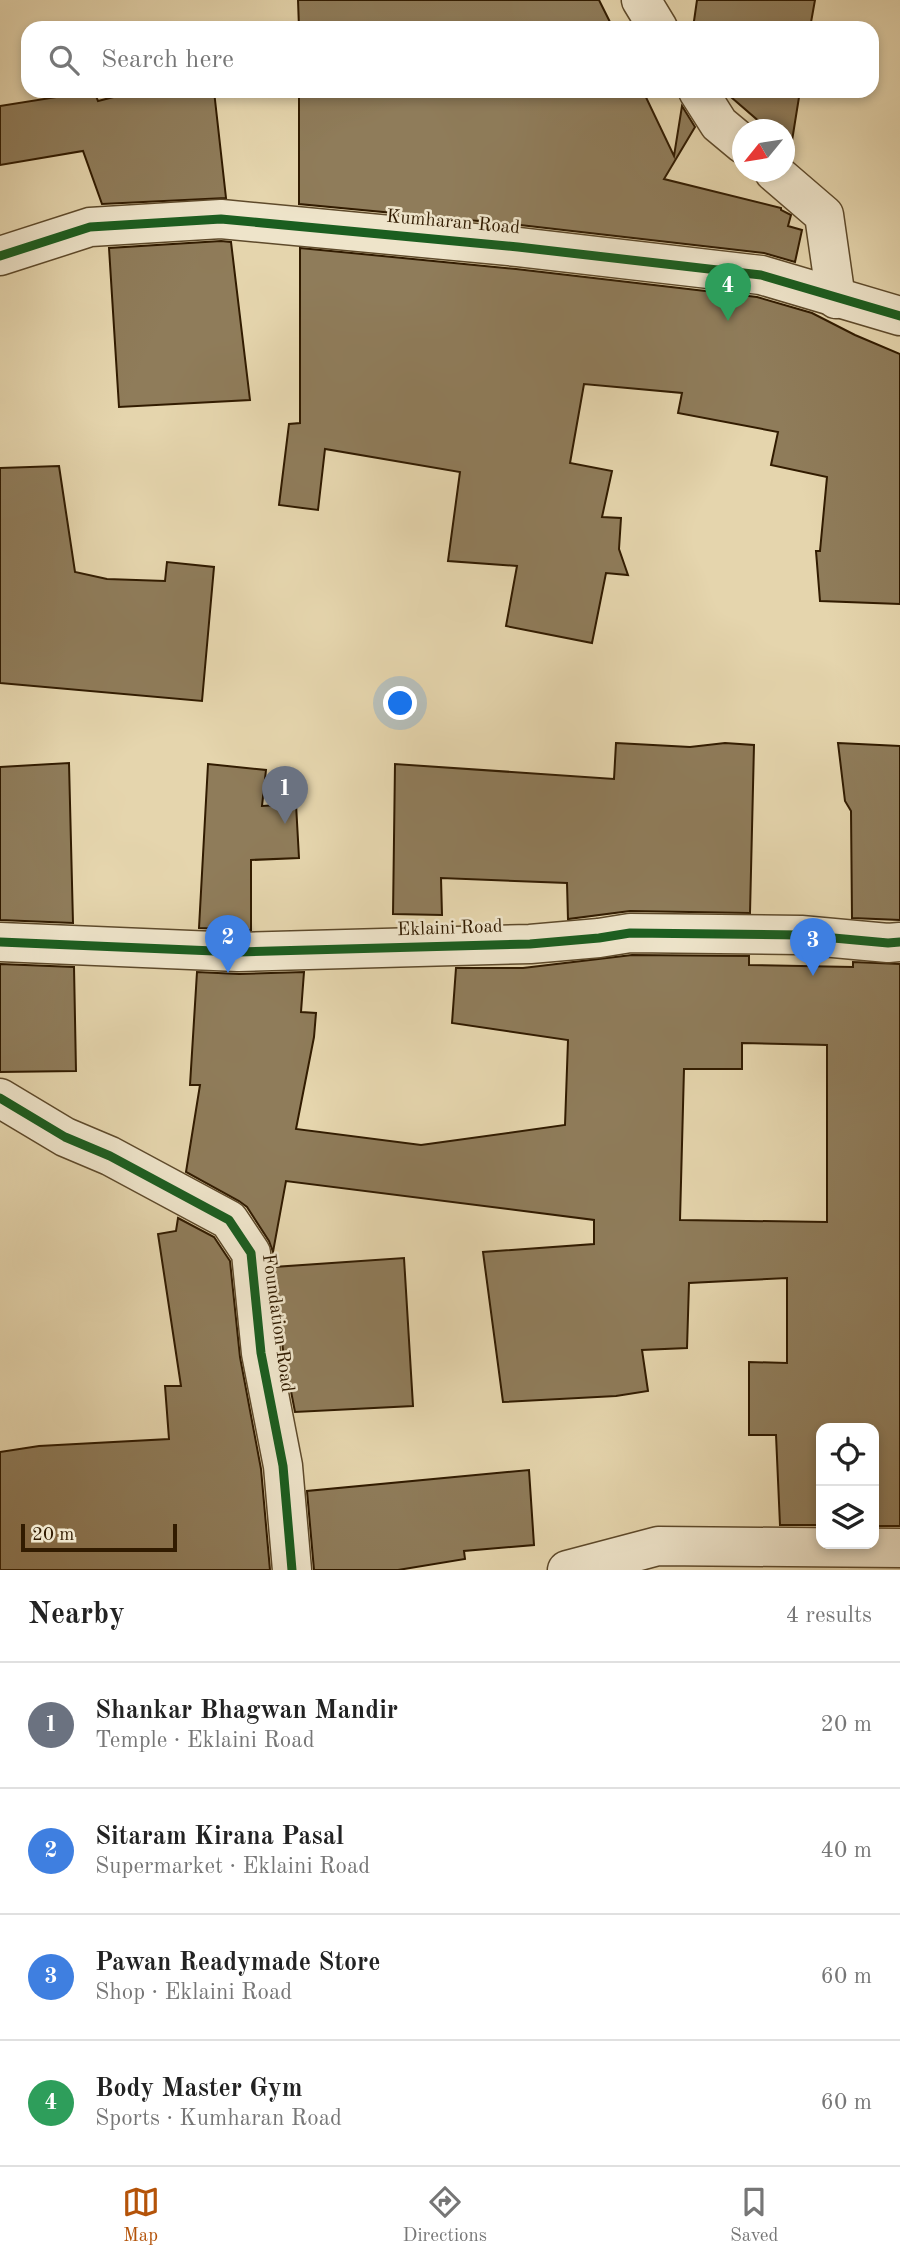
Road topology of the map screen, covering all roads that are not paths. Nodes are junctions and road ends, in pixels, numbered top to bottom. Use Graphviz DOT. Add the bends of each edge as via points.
graph roads {
  1 [pos="641,0"];
  2 [pos="654,21"];
  3 [pos="702,98"];
  4 [pos="732,135"];
  5 [pos="786,182"];
  6 [pos="0,256"];
  7 [pos="836,299"];
  8 [pos="900,316"];
  9 [pos="0,942"];
  10 [pos="900,942"];
  11 [pos="0,1098"];
  12 [pos="900,1548"];
  13 [pos="292,1570"];
  14 [pos="567,1570"];
  1 -- 2 [label="street"];
  3 -- 4 [label="street"];
  5 -- 7 [label="street" via="824,215"];
  6 -- 7 [label="street, Kumharan Road" via="90,227 221,219 761,275"];
  7 -- 8 [label="street, Kumharan Road"];
  9 -- 10 [label="street, Eklaini Road" via="238,952 530,944 630,933 801,935"];
  11 -- 13 [label="street, Foundation Road" via="65,1137 229,1220 251,1253 261,1353 283,1466"];
  12 -- 14 [label="street" via="658,1546"];
}
